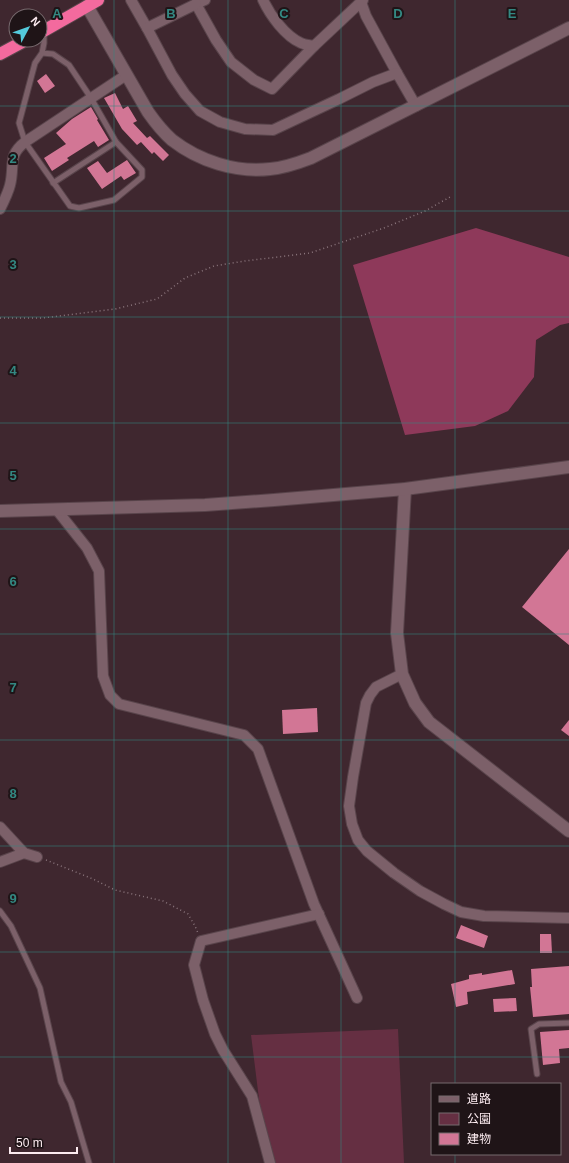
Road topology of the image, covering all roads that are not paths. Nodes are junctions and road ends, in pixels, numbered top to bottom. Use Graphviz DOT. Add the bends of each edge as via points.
graph roads {
  1 [pos="98,0"];
  2 [pos="131,0"];
  3 [pos="262,0"];
  4 [pos="362,1"];
  5 [pos="200,2"];
  6 [pos="87,6"];
  7 [pos="147,28"];
  8 [pos="569,28"];
  9 [pos="48,29"];
  10 [pos="314,46"];
  11 [pos="11,48"];
  12 [pos="43,48"];
  13 [pos="42,53"];
  14 [pos="0,54"];
  15 [pos="397,73"];
  16 [pos="126,75"];
  17 [pos="91,98"];
  18 [pos="416,106"];
  19 [pos="25,142"];
  20 [pos="116,142"];
  21 [pos="54,183"];
  22 [pos="0,209"];
  23 [pos="569,467"];
  24 [pos="405,489"];
  25 [pos="56,509"];
  26 [pos="0,511"];
  27 [pos="402,674"];
  28 [pos="0,827"];
  29 [pos="569,831"];
  30 [pos="24,853"];
  31 [pos="37,857"];
  32 [pos="0,862"];
  33 [pos="0,911"];
  34 [pos="319,914"];
  35 [pos="569,918"];
  36 [pos="357,998"];
  37 [pos="569,1023"];
  38 [pos="537,1074"];
  39 [pos="89,1163"];
  40 [pos="270,1163"];
  1 -- 6 [label="highway"];
  2 -- 7 [label="street"];
  3 -- 10 [label="street" via="284,31 300,43"];
  4 -- 10 [label="street"];
  4 -- 15 [label="street" via="366,16"];
  5 -- 7 [label="street"];
  5 -- 10 [label="street" via="216,40 231,62 254,80 272,89"];
  6 -- 9 [label="highway"];
  6 -- 16 [label="street"];
  7 -- 15 [label="street" via="172,75 200,111 220,122 245,129 273,130"];
  8 -- 18 [label="street"];
  11 -- 14 [label="highway"];
  12 -- 13 [label="lane"];
  13 -- 17 [label="lane" via="53,54 69,65"];
  13 -- 19 [label="lane" via="35,63 19,123"];
  15 -- 18 [label="street"];
  16 -- 17 [label="street"];
  16 -- 18 [label="street" via="148,112 173,140 209,161 251,170 291,165 311,158"];
  17 -- 19 [label="street"];
  17 -- 20 [label="lane"];
  19 -- 21 [label="lane"];
  19 -- 22 [label="street" via="18,147 13,157 10,186"];
  20 -- 21 [label="lane"];
  20 -- 21 [label="lane" via="142,170 142,177 114,200 79,208 70,206"];
  23 -- 24 [label="street"];
  24 -- 25 [label="street" via="205,505"];
  24 -- 27 [label="street" via="397,633"];
  25 -- 26 [label="street"];
  25 -- 34 [label="street" via="87,548 99,571 103,676 110,695 119,704 244,735 258,749"];
  27 -- 29 [label="street" via="415,703 429,722"];
  27 -- 35 [label="street" via="376,687 366,703 350,806 352,824 358,840 367,851 405,880 432,898 461,912 484,916"];
  28 -- 30 [label="street"];
  30 -- 31 [label="street"];
  30 -- 32 [label="street"];
  33 -- 39 [label="lane" via="11,926 40,988 61,1082 71,1102"];
  34 -- 36 [label="street"];
  34 -- 40 [label="street" via="201,941 194,965 215,1034 252,1096"];
  37 -- 38 [label="lane" via="539,1024 530,1029"];
}
